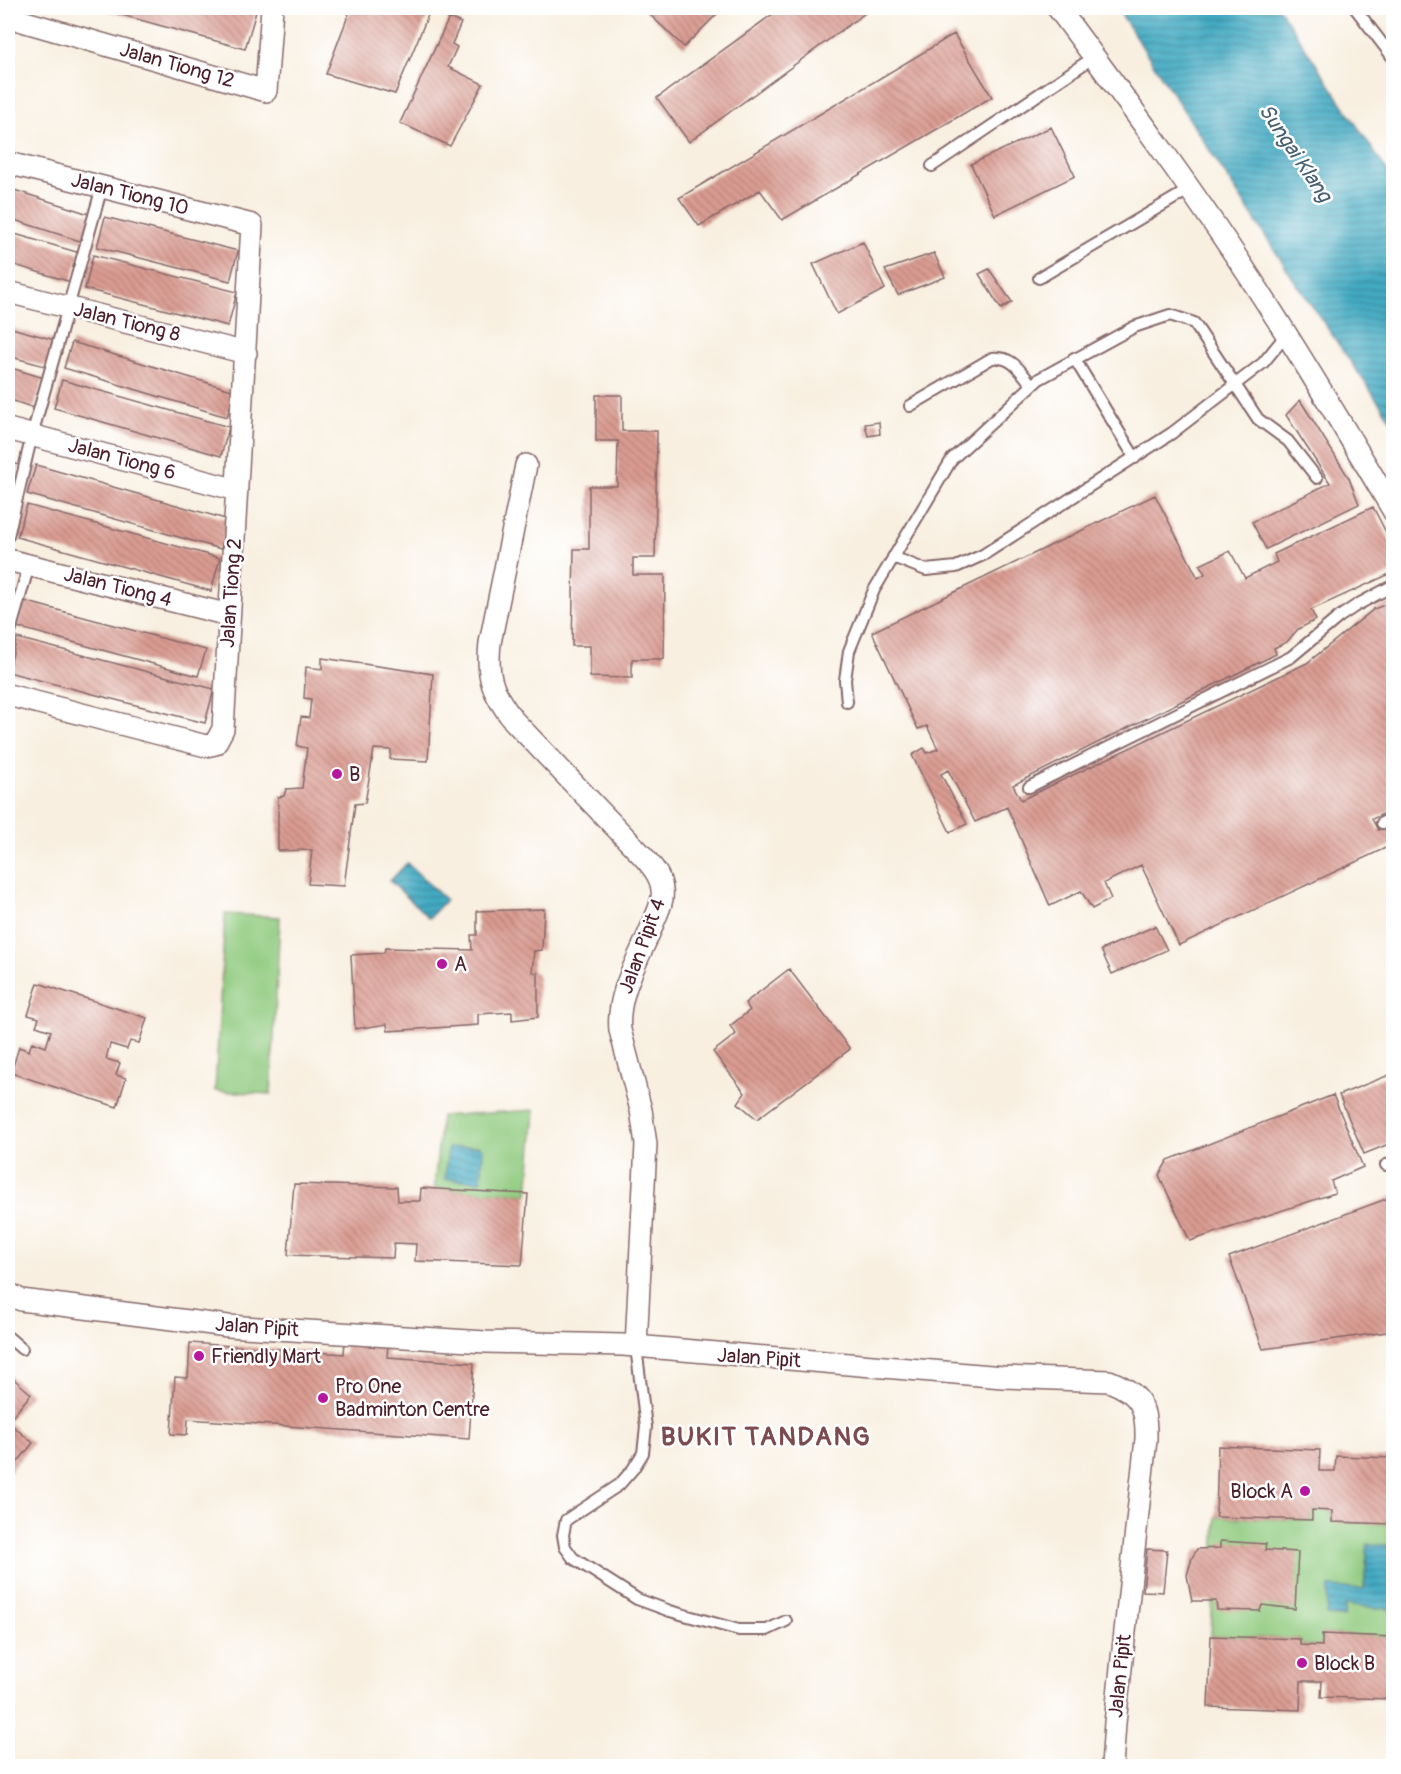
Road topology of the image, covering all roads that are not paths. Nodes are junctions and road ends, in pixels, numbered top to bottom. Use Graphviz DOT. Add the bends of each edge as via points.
graph roads {
  1 [pos="272,8"];
  2 [pos="1058,8"];
  3 [pos="1355,8"];
  4 [pos="8,17"];
  5 [pos="1094,57"];
  6 [pos="1394,59"];
  7 [pos="8,163"];
  8 [pos="932,166"];
  9 [pos="102,187"];
  10 [pos="1190,189"];
  11 [pos="252,225"];
  12 [pos="1039,278"];
  13 [pos="8,292"];
  14 [pos="67,308"];
  15 [pos="1286,335"];
  16 [pos="246,353"];
  17 [pos="1074,358"];
  18 [pos="1032,385"];
  19 [pos="1236,385"];
  20 [pos="910,406"];
  21 [pos="8,429"];
  22 [pos="32,435"];
  23 [pos="1135,458"];
  24 [pos="526,465"];
  25 [pos="1317,478"];
  26 [pos="237,490"];
  27 [pos="1394,512"];
  28 [pos="8,536"];
  29 [pos="893,556"];
  30 [pos="8,560"];
  31 [pos="29,565"];
  32 [pos="1394,585"];
  33 [pos="229,615"];
  34 [pos="8,639"];
  35 [pos="8,695"];
  36 [pos="847,702"];
  37 [pos="1029,787"];
  38 [pos="1394,817"];
  39 [pos="1382,823"];
  40 [pos="8,1293"];
  41 [pos="8,1337"];
  42 [pos="636,1347"];
  43 [pos="22,1350"];
  44 [pos="786,1621"];
  45 [pos="1112,1767"];
  1 -- 4 [label="street, Jalan Tiong 12" via="266,91"];
  2 -- 5 [label="street"];
  3 -- 6 [label="lane"];
  5 -- 8 [label="lane"];
  5 -- 10 [label="street"];
  7 -- 9 [label="street, Jalan Tiong 10"];
  9 -- 11 [label="street, Jalan Tiong 10"];
  9 -- 14 [label="lane"];
  10 -- 12 [label="lane"];
  10 -- 15 [label="street"];
  11 -- 16 [label="street, Jalan Tiong 2"];
  13 -- 14 [label="street, Jalan Tiong 8"];
  14 -- 16 [label="street, Jalan Tiong 8"];
  14 -- 22 [label="lane"];
  15 -- 19 [label="lane" via="1263,363"];
  15 -- 27 [label="street"];
  16 -- 26 [label="street, Jalan Tiong 2"];
  17 -- 18 [label="lane"];
  17 -- 19 [label="lane" via="1134,327 1170,315 1194,323"];
  17 -- 23 [label="lane"];
  18 -- 20 [label="lane" via="1013,363 1003,357 992,358"];
  18 -- 29 [label="lane" via="952,459"];
  19 -- 23 [label="lane"];
  19 -- 25 [label="lane" via="1258,419 1288,441"];
  21 -- 22 [label="street, Jalan Tiong 6"];
  22 -- 26 [label="street, Jalan Tiong 6"];
  22 -- 28 [label="lane"];
  23 -- 29 [label="lane" via="983,555 956,567 926,570"];
  24 -- 42 [label="street, Jalan Pipit 4" via="490,643 491,684 514,722 641,854 663,890 618,1018 646,1144"];
  26 -- 33 [label="street, Jalan Tiong 2"];
  29 -- 36 [label="lane" via="849,651"];
  30 -- 31 [label="street, Jalan Tiong 4"];
  31 -- 33 [label="street, Jalan Tiong 4"];
  31 -- 34 [label="lane"];
  32 -- 37 [label="lane" via="1348,611 1291,657"];
  33 -- 35 [label="street, Jalan Tiong 2" via="223,729 215,744 206,746"];
  38 -- 39 [label="lane"];
  40 -- 42 [label="street, Jalan Pipit" via="21,1300 228,1326"];
  41 -- 43 [label="lane"];
  42 -- 44 [label="lane" via="646,1427 643,1453 619,1485 566,1520 565,1547 573,1558 609,1582 637,1599 670,1611 739,1630 767,1630"];
  42 -- 45 [label="street, Jalan Pipit" via="1003,1377 1109,1381 1134,1394 1143,1407 1146,1439"];
}
